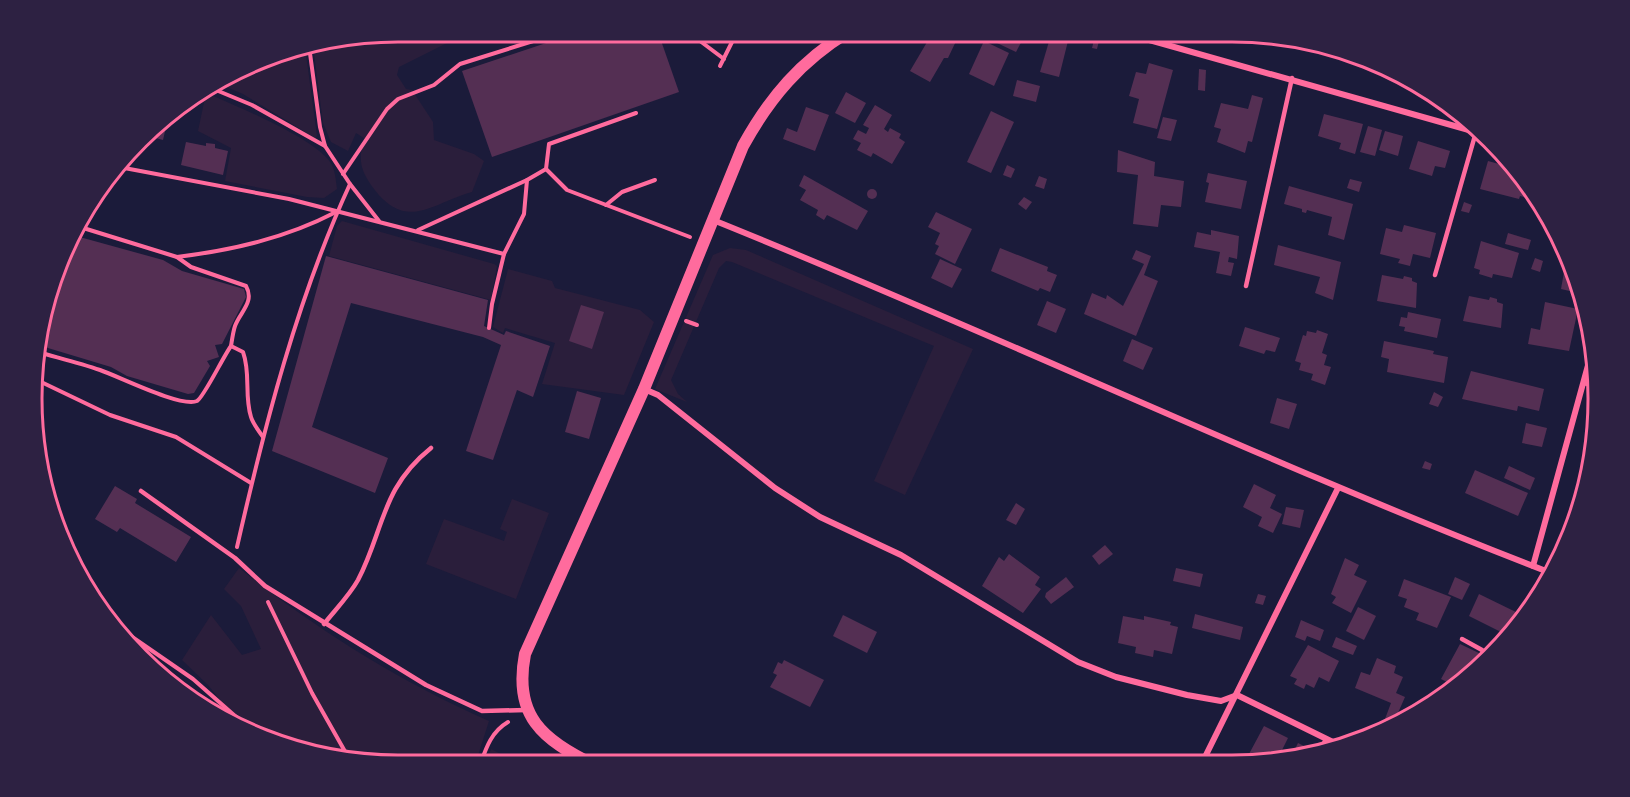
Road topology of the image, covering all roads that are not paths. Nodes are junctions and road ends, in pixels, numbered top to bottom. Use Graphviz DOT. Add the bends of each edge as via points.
graph roads {
  1 [pos="835,42"];
  2 [pos="1158,42"];
  3 [pos="1292,78"];
  4 [pos="1465,129"];
  5 [pos="1478,140"];
  6 [pos="713,220"];
  7 [pos="1435,274"];
  8 [pos="1246,286"];
  9 [pos="1587,372"];
  10 [pos="1584,383"];
  11 [pos="1587,384"];
  12 [pos="644,389"];
  13 [pos="431,448"];
  14 [pos="1338,488"];
  15 [pos="141,491"];
  16 [pos="1533,566"];
  17 [pos="1544,570"];
  18 [pos="324,624"];
  19 [pos="1462,639"];
  20 [pos="1483,652"];
  21 [pos="1237,695"];
  22 [pos="526,710"];
  23 [pos="1326,739"];
  24 [pos="1330,741"];
  25 [pos="1324,743"];
  26 [pos="573,755"];
  27 [pos="1206,755"];
  1 -- 6 [label="main road" via="794,73 762,112 743,146"];
  2 -- 3 [label="street"];
  3 -- 4 [label="street"];
  3 -- 8 [label="lane"];
  5 -- 7 [label="lane"];
  6 -- 12 [label="main road"];
  6 -- 14 [label="street"];
  9 -- 10 [label="street"];
  10 -- 11 [label="lane"];
  10 -- 16 [label="street"];
  12 -- 21 [label="street" via="775,488 820,517 901,555 1078,662 1116,677 1178,693 1221,700"];
  12 -- 22 [label="main road" via="525,654 522,672"];
  13 -- 18 [label="lane" via="419,457 390,496 357,580"];
  14 -- 16 [label="street"];
  14 -- 21 [label="street"];
  15 -- 18 [label="lane"];
  16 -- 17 [label="street"];
  18 -- 22 [label="lane" via="426,685 482,711"];
  19 -- 20 [label="lane"];
  21 -- 23 [label="street"];
  21 -- 27 [label="street"];
  22 -- 26 [label="main road" via="549,738"];
  23 -- 24 [label="street"];
  23 -- 25 [label="lane"];
}
